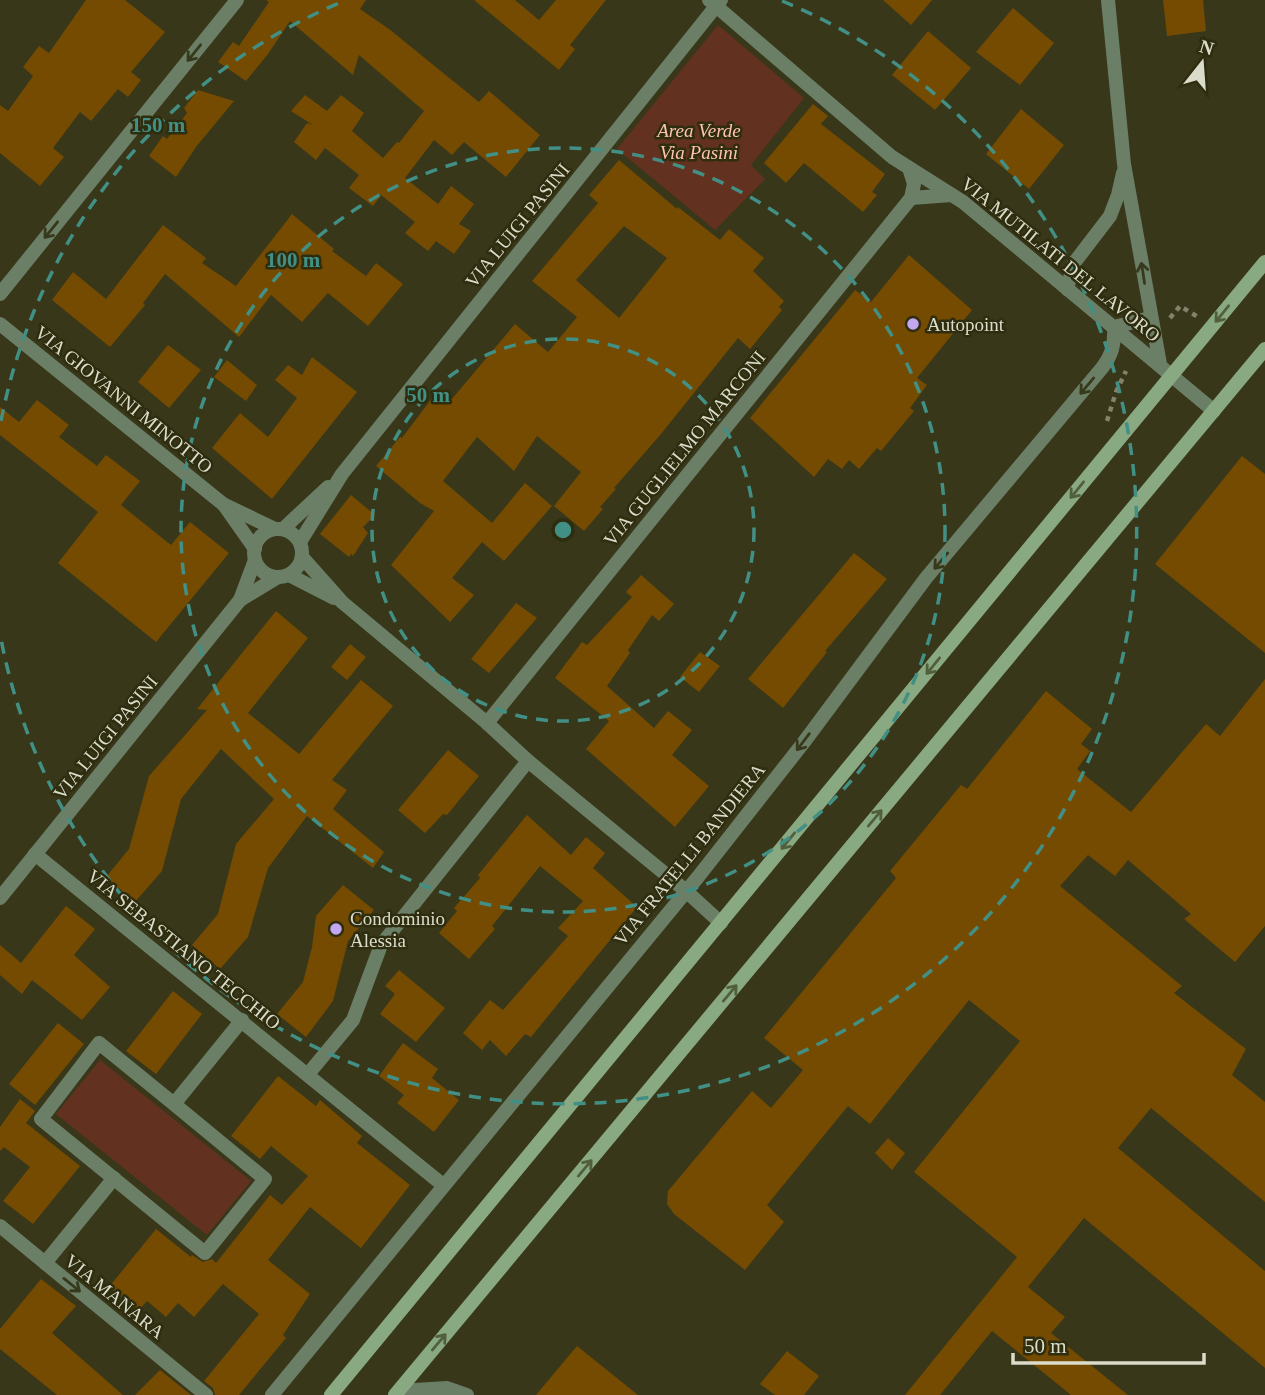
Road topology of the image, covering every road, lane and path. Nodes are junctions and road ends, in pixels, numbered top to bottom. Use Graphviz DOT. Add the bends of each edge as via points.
graph roads {
  1 [pos="237,0"];
  2 [pos="1108,0"];
  3 [pos="715,2"];
  4 [pos="1124,164"];
  5 [pos="909,168"];
  6 [pos="952,195"];
  7 [pos="911,198"];
  8 [pos="1110,216"];
  9 [pos="1135,225"];
  10 [pos="1265,262"];
  11 [pos="1067,289"];
  12 [pos="0,294"];
  13 [pos="1205,308"];
  14 [pos="1150,318"];
  15 [pos="1169,318"];
  16 [pos="0,324"];
  17 [pos="1114,327"];
  18 [pos="1265,349"];
  19 [pos="1160,364"];
  20 [pos="1172,376"];
  21 [pos="1214,411"];
  22 [pos="342,474"];
  23 [pos="223,504"];
  24 [pos="279,529"];
  25 [pos="301,550"];
  26 [pos="255,554"];
  27 [pos="283,576"];
  28 [pos="240,600"];
  29 [pos="342,602"];
  30 [pos="487,723"];
  31 [pos="527,761"];
  32 [pos="35,854"];
  33 [pos="686,891"];
  34 [pos="0,898"];
  35 [pos="721,923"];
  36 [pos="242,1020"];
  37 [pos="309,1073"];
  38 [pos="174,1104"];
  39 [pos="114,1178"];
  40 [pos="443,1185"];
  41 [pos="0,1226"];
  42 [pos="45,1263"];
  43 [pos="397,1393"];
  44 [pos="206,1395"];
  45 [pos="272,1395"];
  46 [pos="331,1395"];
  47 [pos="467,1395"];
  1 -- 12 [label="street, one-way"];
  2 -- 4 [label="street"];
  3 -- 5 [label="street, VIA MUTILATI DEL LAVORO"];
  3 -- 22 [label="street, VIA LUIGI PASINI"];
  4 -- 8 [label="street"];
  4 -- 9 [label="street"];
  5 -- 6 [label="street, VIA MUTILATI DEL LAVORO"];
  5 -- 7 [label="street" via="914,184"];
  6 -- 7 [label="street"];
  6 -- 11 [label="street, VIA MUTILATI DEL LAVORO"];
  7 -- 30 [label="street, VIA GUGLIELMO MARCONI"];
  8 -- 9 [label="street"];
  8 -- 11 [label="street" via="1074,263"];
  14 -- 9 [label="street, one-way"];
  10 -- 20 [label="main road, one-way"];
  11 -- 17 [label="street, VIA MUTILATI DEL LAVORO"];
  13 -- 15 [label="path" via="1198,317 1180,306"];
  14 -- 17 [label="street"];
  14 -- 19 [label="street"];
  16 -- 23 [label="street, VIA GIOVANNI MINOTTO"];
  17 -- 19 [label="street, VIA MUTILATI DEL LAVORO"];
  17 -- 33 [label="street, VIA FRATELLI BANDIERA, one-way" via="1111,356 1102,369 926,578"];
  18 -- 21 [label="main road"];
  19 -- 20 [label="street"];
  20 -- 21 [label="street"];
  20 -- 35 [label="main road, one-way"];
  43 -- 21 [label="main road, one-way"];
  22 -- 24 [label="street, VIA LUIGI PASINI"];
  22 -- 25 [label="street, VIA LUIGI PASINI"];
  23 -- 24 [label="street, VIA GIOVANNI MINOTTO"];
  23 -- 26 [label="street, VIA GIOVANNI MINOTTO"];
  24 -- 25 [label="street" via="296,536"];
  24 -- 26 [label="street" via="261,536"];
  25 -- 27 [label="street" via="300,564"];
  25 -- 29 [label="street"];
  26 -- 27 [label="street" via="261,570"];
  26 -- 28 [label="street, VIA LUIGI PASINI"];
  27 -- 28 [label="street, VIA LUIGI PASINI"];
  27 -- 29 [label="street"];
  28 -- 32 [label="street, VIA LUIGI PASINI"];
  29 -- 30 [label="street"];
  30 -- 31 [label="street"];
  31 -- 33 [label="street"];
  31 -- 37 [label="street" via="382,945 353,1020"];
  32 -- 34 [label="street, VIA LUIGI PASINI"];
  32 -- 36 [label="street, VIA SEBASTIANO TECCHIO"];
  33 -- 35 [label="street"];
  33 -- 40 [label="street, VIA FRATELLI BANDIERA"];
  35 -- 46 [label="main road"];
  36 -- 37 [label="street, VIA SEBASTIANO TECCHIO"];
  36 -- 38 [label="street"];
  37 -- 40 [label="street, VIA SEBASTIANO TECCHIO"];
  38 -- 39 [label="street" via="99,1043 41,1119"];
  38 -- 39 [label="street" via="265,1179 214,1242 205,1253"];
  39 -- 42 [label="street"];
  40 -- 45 [label="street, VIA FRATELLI BANDIERA"];
  41 -- 42 [label="street, VIA MANARA"];
  42 -- 44 [label="street, VIA MANARA, one-way"];
  43 -- 47 [label="street" via="447,1388"];
}
